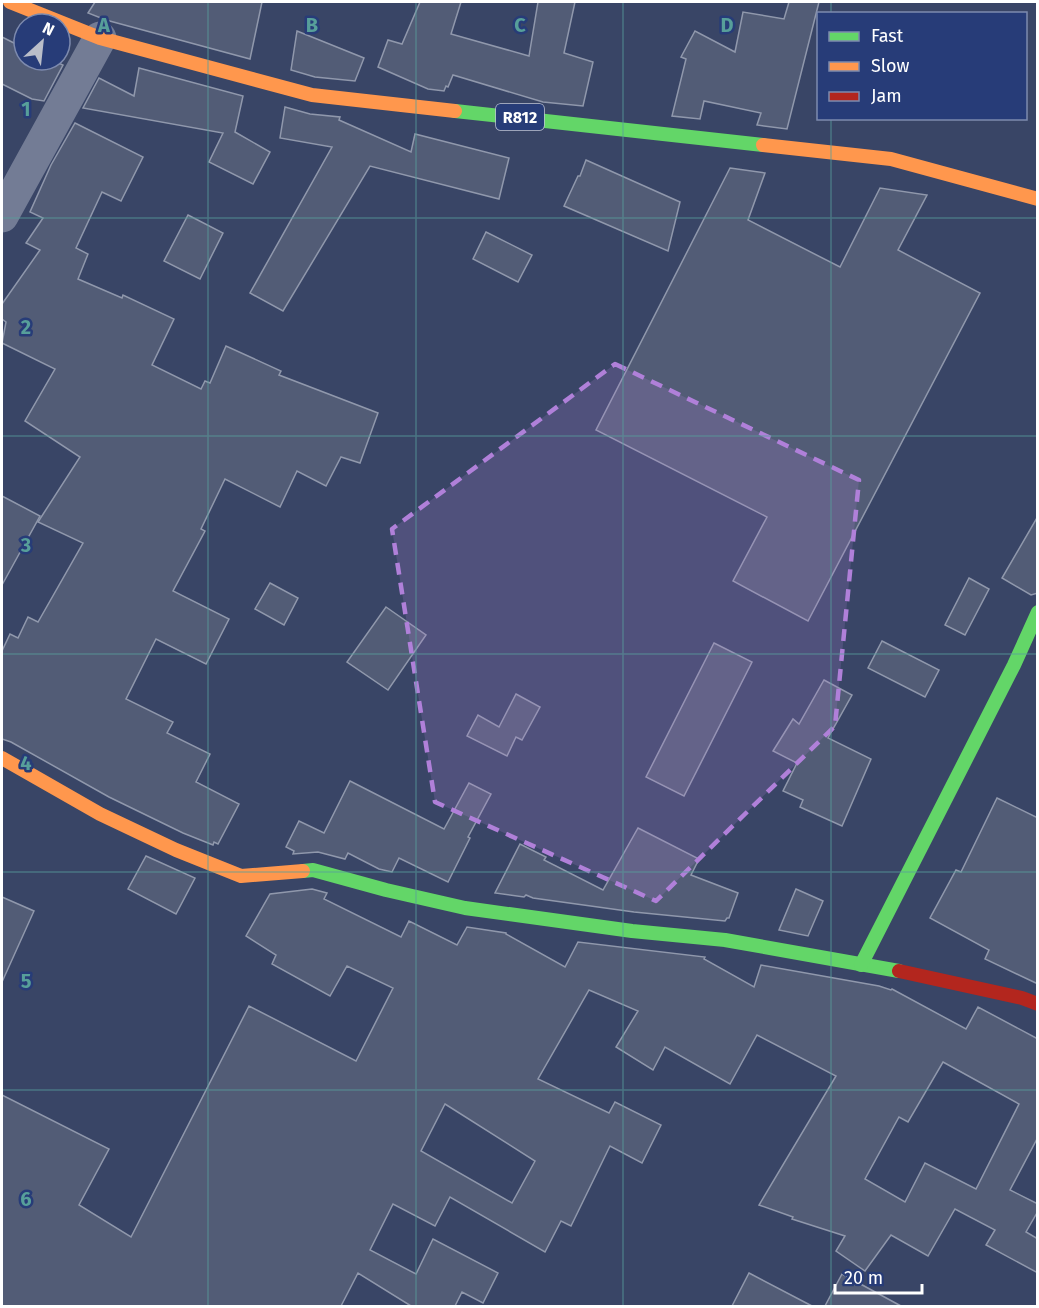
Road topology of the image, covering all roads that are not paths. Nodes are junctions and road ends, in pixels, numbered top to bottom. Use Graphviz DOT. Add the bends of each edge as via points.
graph roads {
  1 [pos="10,2"];
  2 [pos="100,38"];
  3 [pos="1038,199"];
  4 [pos="2,216"];
  5 [pos="1038,612"];
  6 [pos="2,758"];
  7 [pos="861,965"];
  8 [pos="1038,1004"];
  1 -- 2 [label="street, R812"];
  2 -- 3 [label="street, R812" via="312,95 891,159"];
  2 -- 4 [label="street"];
  5 -- 7 [label="street"];
  6 -- 7 [label="street" via="100,814 241,876 313,870 465,908 724,940"];
  7 -- 8 [label="street" via="923,975"];
}
